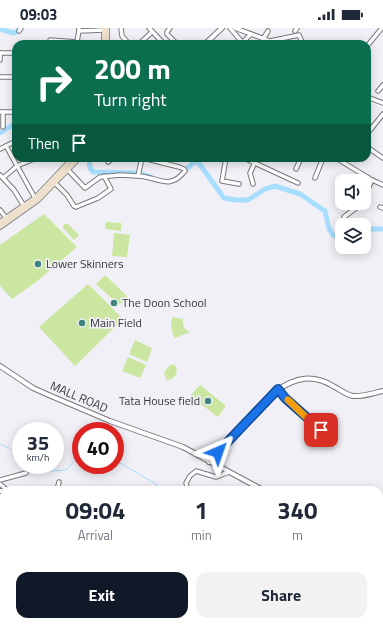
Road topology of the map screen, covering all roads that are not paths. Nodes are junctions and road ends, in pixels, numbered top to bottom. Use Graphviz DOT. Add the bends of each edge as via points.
graph roads {
  1 [pos="121,28"];
  2 [pos="149,28"];
  3 [pos="170,28"];
  4 [pos="222,28"];
  5 [pos="230,28"];
  6 [pos="235,28"];
  7 [pos="382,28"];
  8 [pos="79,29"];
  9 [pos="105,29"];
  10 [pos="268,30"];
  11 [pos="152,32"];
  12 [pos="251,34"];
  13 [pos="78,40"];
  14 [pos="104,40"];
  15 [pos="106,40"];
  16 [pos="126,40"];
  17 [pos="143,40"];
  18 [pos="160,40"];
  19 [pos="174,40"];
  20 [pos="209,40"];
  21 [pos="239,40"];
  22 [pos="244,40"];
  23 [pos="264,40"];
  24 [pos="268,40"];
  25 [pos="277,40"];
  26 [pos="301,40"];
  27 [pos="371,41"];
  28 [pos="0,53"];
  29 [pos="12,53"];
  30 [pos="0,60"];
  31 [pos="0,77"];
  32 [pos="12,78"];
  33 [pos="383,85"];
  34 [pos="378,91"];
  35 [pos="371,98"];
  36 [pos="383,103"];
  37 [pos="1,112"];
  38 [pos="12,112"];
  39 [pos="383,114"];
  40 [pos="3,126"];
  41 [pos="372,128"];
  42 [pos="12,143"];
  43 [pos="6,146"];
  44 [pos="0,149"];
  45 [pos="371,150"];
  46 [pos="11,156"];
  47 [pos="383,158"];
  48 [pos="15,162"];
  49 [pos="26,162"];
  50 [pos="69,162"];
  51 [pos="75,162"];
  52 [pos="142,162"];
  53 [pos="159,162"];
  54 [pos="225,162"];
  55 [pos="255,162"];
  56 [pos="300,162"];
  57 [pos="321,162"];
  58 [pos="343,162"];
  59 [pos="17,166"];
  60 [pos="296,169"];
  61 [pos="68,170"];
  62 [pos="0,175"];
  63 [pos="104,176"];
  64 [pos="138,176"];
  65 [pos="3,178"];
  66 [pos="315,178"];
  67 [pos="372,180"];
  68 [pos="383,180"];
  69 [pos="55,183"];
  70 [pos="298,183"];
  71 [pos="239,184"];
  72 [pos="253,184"];
  73 [pos="382,184"];
  74 [pos="35,198"];
  75 [pos="24,206"];
  76 [pos="0,210"];
  77 [pos="353,210"];
  78 [pos="344,216"];
  79 [pos="8,220"];
  80 [pos="0,222"];
  81 [pos="0,227"];
  82 [pos="0,366"];
  83 [pos="278,389"];
  84 [pos="383,391"];
  85 [pos="321,430"];
  86 [pos="209,462"];
  87 [pos="229,472"];
  88 [pos="20,474"];
  89 [pos="0,480"];
  90 [pos="59,482"];
  91 [pos="58,486"];
  92 [pos="187,486"];
  93 [pos="255,486"];
  1 -- 16 [label="street"];
  2 -- 11 [label="street"];
  3 -- 19 [label="street" via="167,34"];
  4 -- 20 [label="street"];
  5 -- 21 [label="street"];
  6 -- 12 [label="street"];
  7 -- 27 [label="street"];
  8 -- 9 [label="street"];
  8 -- 13 [label="street"];
  9 -- 14 [label="main road"];
  9 -- 15 [label="main road"];
  10 -- 24 [label="street"];
  11 -- 17 [label="street"];
  11 -- 18 [label="street"];
  12 -- 22 [label="street"];
  12 -- 23 [label="street"];
  25 -- 26 [label="street" via="299,35"];
  28 -- 29 [label="street"];
  28 -- 30 [label="street"];
  31 -- 32 [label="street"];
  33 -- 34 [label="street"];
  35 -- 36 [label="street"];
  37 -- 38 [label="street"];
  37 -- 40 [label="street"];
  39 -- 41 [label="street"];
  42 -- 43 [label="street"];
  43 -- 44 [label="street"];
  43 -- 46 [label="street"];
  45 -- 47 [label="street"];
  48 -- 59 [label="street"];
  49 -- 59 [label="street"];
  50 -- 74 [label="main road"];
  51 -- 61 [label="main road"];
  52 -- 64 [label="street"];
  53 -- 64 [label="street" via="179,167 184,171 169,183"];
  54 -- 71 [label="street" via="222,181"];
  55 -- 70 [label="street"];
  55 -- 72 [label="street" via="250,173"];
  56 -- 60 [label="street"];
  57 -- 66 [label="street"];
  58 -- 67 [label="street"];
  59 -- 65 [label="street"];
  59 -- 74 [label="street"];
  61 -- 63 [label="street" via="84,188"];
  61 -- 69 [label="main road"];
  62 -- 65 [label="street"];
  63 -- 64 [label="street"];
  63 -- 69 [label="street" via="111,189 98,198 76,207"];
  65 -- 75 [label="street"];
  67 -- 73 [label="street"];
  68 -- 73 [label="street"];
  69 -- 79 [label="main road" via="38,200"];
  74 -- 75 [label="main road"];
  75 -- 79 [label="main road"];
  76 -- 79 [label="street"];
  77 -- 78 [label="street"];
  79 -- 80 [label="main road"];
  79 -- 81 [label="main road"];
  82 -- 86 [label="street, MALL ROAD" via="33,388 123,426 183,447"];
  83 -- 84 [label="street" via="291,382 311,378 325,381 348,395 363,396"];
  83 -- 85 [label="street"];
  83 -- 86 [label="street"];
  86 -- 87 [label="street, MALL ROAD"];
  87 -- 92 [label="street" via="216,477 196,471 190,476"];
  87 -- 93 [label="street, MALL ROAD"];
  88 -- 89 [label="street"];
  90 -- 91 [label="street"];
}
